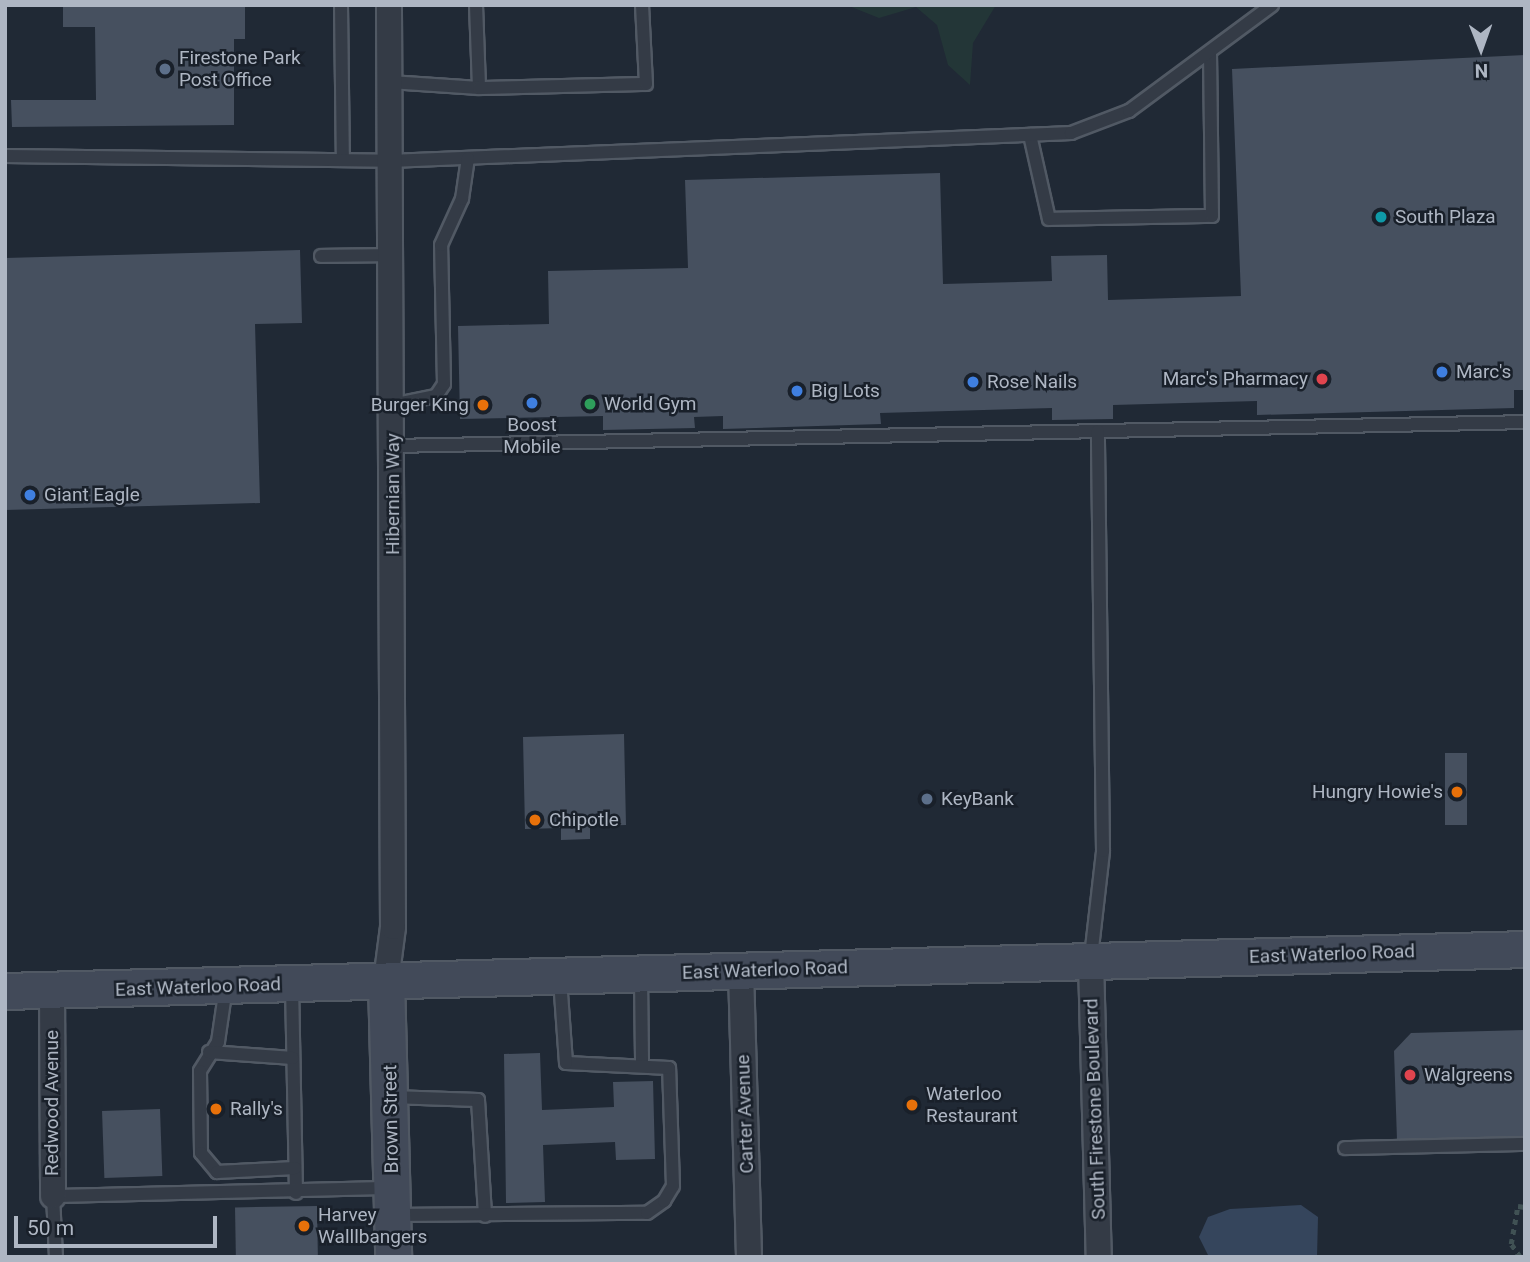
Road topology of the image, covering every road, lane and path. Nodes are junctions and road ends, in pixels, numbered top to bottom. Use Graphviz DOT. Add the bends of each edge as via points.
graph roads {
  1 [pos="341,5"];
  2 [pos="389,5"];
  3 [pos="476,5"];
  4 [pos="642,5"];
  5 [pos="1272,5"];
  6 [pos="1210,54"];
  7 [pos="390,82"];
  8 [pos="479,88"];
  9 [pos="1030,135"];
  10 [pos="5,156"];
  11 [pos="468,158"];
  12 [pos="343,160"];
  13 [pos="390,161"];
  14 [pos="391,255"];
  15 [pos="321,256"];
  16 [pos="393,405"];
  17 [pos="1525,422"];
  18 [pos="1098,431"];
  19 [pos="393,446"];
  20 [pos="1525,949"];
  21 [pos="1091,961"];
  22 [pos="741,970"];
  23 [pos="641,973"];
  24 [pos="560,976"];
  25 [pos="386,981"];
  26 [pos="292,984"];
  27 [pos="226,986"];
  28 [pos="5,991"];
  29 [pos="52,991"];
  30 [pos="209,1052"];
  31 [pos="293,1058"];
  32 [pos="642,1064"];
  33 [pos="390,1097"];
  34 [pos="1525,1144"];
  35 [pos="1345,1148"];
  36 [pos="295,1168"];
  37 [pos="296,1193"];
  38 [pos="53,1196"];
  39 [pos="392,1201"];
  40 [pos="1525,1207"];
  41 [pos="485,1216"];
  42 [pos="56,1257"];
  43 [pos="393,1257"];
  44 [pos="749,1257"];
  45 [pos="1099,1257"];
  46 [pos="1521,1257"];
  1 -- 12 [label="lane"];
  2 -- 7 [label="street, Hibernian Way"];
  3 -- 8 [label="lane"];
  4 -- 8 [label="lane" via="646,84"];
  5 -- 6 [label="lane"];
  6 -- 9 [label="lane" via="1129,111 1071,133"];
  6 -- 9 [label="lane" via="1212,216 1049,219"];
  7 -- 8 [label="lane"];
  7 -- 13 [label="street, Hibernian Way"];
  9 -- 11 [label="lane"];
  10 -- 12 [label="lane"];
  11 -- 13 [label="lane"];
  11 -- 16 [label="lane" via="462,199 441,246 444,384 436,396"];
  12 -- 13 [label="lane"];
  13 -- 14 [label="street, Hibernian Way"];
  14 -- 15 [label="lane"];
  14 -- 16 [label="street, Hibernian Way"];
  16 -- 19 [label="street, Hibernian Way"];
  17 -- 18 [label="lane"];
  18 -- 19 [label="lane"];
  18 -- 21 [label="lane" via="1103,851"];
  19 -- 25 [label="street, Hibernian Way" via="393,927"];
  20 -- 21 [label="main road, East Waterloo Road"];
  21 -- 22 [label="main road, East Waterloo Road"];
  21 -- 45 [label="street, South Firestone Boulevard"];
  22 -- 23 [label="main road, East Waterloo Road"];
  22 -- 44 [label="street, Carter Avenue"];
  23 -- 24 [label="main road, East Waterloo Road"];
  23 -- 32 [label="lane"];
  24 -- 25 [label="main road, East Waterloo Road"];
  24 -- 32 [label="lane" via="566,1063"];
  25 -- 26 [label="main road, East Waterloo Road"];
  25 -- 33 [label="main road, Brown Street"];
  26 -- 27 [label="main road, East Waterloo Road"];
  26 -- 31 [label="lane"];
  27 -- 29 [label="main road, East Waterloo Road"];
  27 -- 30 [label="lane" via="223,1025"];
  28 -- 29 [label="main road, East Waterloo Road"];
  29 -- 38 [label="street, Redwood Avenue"];
  30 -- 31 [label="lane"];
  30 -- 36 [label="lane" via="199,1081 201,1153 207,1166 217,1172"];
  31 -- 36 [label="lane"];
  32 -- 41 [label="lane" via="669,1068 673,1185 664,1200 647,1213"];
  33 -- 39 [label="main road, Brown Street"];
  33 -- 41 [label="lane" via="478,1100"];
  34 -- 35 [label="lane"];
  36 -- 37 [label="lane"];
  37 -- 38 [label="lane"];
  37 -- 39 [label="lane"];
  38 -- 42 [label="lane, Redwood Avenue"];
  39 -- 41 [label="lane"];
  39 -- 43 [label="main road, Brown Street"];
  40 -- 46 [label="path" via="1518,1206 1510,1244"];
}
